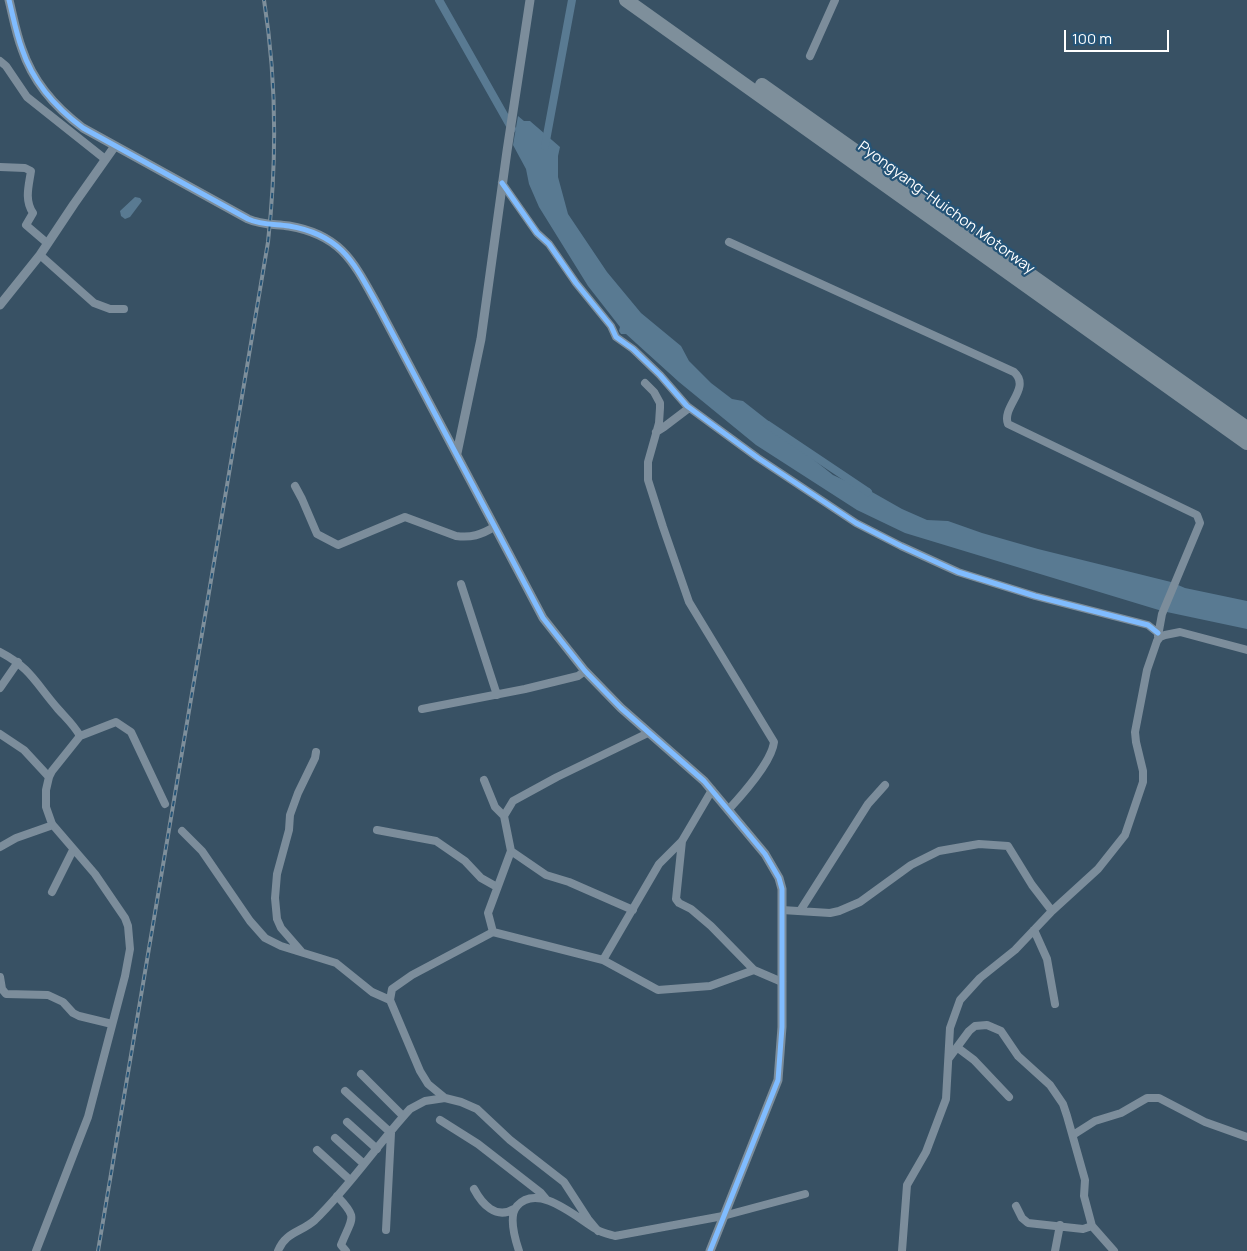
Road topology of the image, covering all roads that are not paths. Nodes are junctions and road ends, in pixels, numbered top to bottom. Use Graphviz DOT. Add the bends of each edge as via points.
graph roads {
  1 [pos="9,0"];
  2 [pos="530,0"];
  3 [pos="626,0"];
  4 [pos="642,0"];
  5 [pos="835,0"];
  6 [pos="810,56"];
  7 [pos="0,61"];
  8 [pos="115,146"];
  9 [pos="105,159"];
  10 [pos="0,168"];
  11 [pos="502,183"];
  12 [pos="729,242"];
  13 [pos="47,243"];
  14 [pos="40,255"];
  15 [pos="0,305"];
  16 [pos="124,309"];
  17 [pos="645,382"];
  18 [pos="689,408"];
  19 [pos="1247,428"];
  20 [pos="656,432"];
  21 [pos="1247,443"];
  22 [pos="457,453"];
  23 [pos="295,486"];
  24 [pos="494,527"];
  25 [pos="462,584"];
  26 [pos="1158,637"];
  27 [pos="1247,650"];
  28 [pos="0,652"];
  29 [pos="18,662"];
  30 [pos="585,670"];
  31 [pos="0,688"];
  32 [pos="497,694"];
  33 [pos="422,710"];
  34 [pos="648,733"];
  35 [pos="0,734"];
  36 [pos="80,736"];
  37 [pos="316,752"];
  38 [pos="49,777"];
  39 [pos="484,780"];
  40 [pos="884,784"];
  41 [pos="712,790"];
  42 [pos="165,804"];
  43 [pos="729,809"];
  44 [pos="504,816"];
  45 [pos="53,825"];
  46 [pos="182,830"];
  47 [pos="377,830"];
  48 [pos="682,841"];
  49 [pos="0,847"];
  50 [pos="73,850"];
  51 [pos="510,851"];
  52 [pos="497,887"];
  53 [pos="52,892"];
  54 [pos="633,910"];
  55 [pos="782,910"];
  56 [pos="800,911"];
  57 [pos="1052,911"];
  58 [pos="1034,930"];
  59 [pos="493,932"];
  60 [pos="302,952"];
  61 [pos="603,960"];
  62 [pos="754,970"];
  63 [pos="0,978"];
  64 [pos="782,982"];
  65 [pos="390,1000"];
  66 [pos="1056,1004"];
  67 [pos="112,1024"];
  68 [pos="958,1048"];
  69 [pos="950,1058"];
  70 [pos="361,1074"];
  71 [pos="345,1091"];
  72 [pos="1009,1097"];
  73 [pos="445,1098"];
  74 [pos="403,1116"];
  75 [pos="440,1120"];
  76 [pos="347,1122"];
  77 [pos="391,1133"];
  78 [pos="1072,1135"];
  79 [pos="1247,1137"];
  80 [pos="335,1138"];
  81 [pos="377,1149"];
  82 [pos="317,1150"];
  83 [pos="364,1164"];
  84 [pos="350,1180"];
  85 [pos="474,1189"];
  86 [pos="805,1194"];
  87 [pos="337,1196"];
  88 [pos="546,1199"];
  89 [pos="1016,1206"];
  90 [pos="514,1209"];
  91 [pos="723,1216"];
  92 [pos="1060,1226"];
  93 [pos="1092,1226"];
  94 [pos="386,1230"];
  95 [pos="598,1231"];
  96 [pos="36,1251"];
  97 [pos="278,1251"];
  98 [pos="346,1251"];
  99 [pos="519,1251"];
  100 [pos="710,1251"];
  101 [pos="902,1251"];
  102 [pos="1056,1251"];
  103 [pos="1114,1251"];
  1 -- 8 [label="street" via="22,49 42,87 71,119"];
  2 -- 11 [label="street"];
  3 -- 21 [label="highway, Pyongyang–Huichon Motorway"];
  4 -- 19 [label="highway, Pyongyang–Huichon Motorway"];
  5 -- 6 [label="street"];
  7 -- 9 [label="street" via="27,97"];
  8 -- 9 [label="street"];
  8 -- 22 [label="street" via="248,219 314,231 341,249 358,270"];
  9 -- 13 [label="street"];
  10 -- 13 [label="street" via="31,171 27,196 33,212 26,225"];
  11 -- 18 [label="street" via="537,234 549,244 611,326 616,337 660,374"];
  11 -- 22 [label="street" via="480,338"];
  12 -- 26 [label="street" via="1014,372 1020,384 1006,421 1011,427 1197,515 1200,523 1162,614"];
  13 -- 14 [label="street"];
  14 -- 15 [label="street"];
  14 -- 16 [label="street" via="94,303"];
  17 -- 20 [label="street" via="660,403"];
  18 -- 20 [label="street"];
  18 -- 26 [label="street" via="856,523 901,546 981,580 1148,625"];
  20 -- 43 [label="street" via="648,462 648,480 690,602 774,742 764,763"];
  22 -- 24 [label="street"];
  23 -- 24 [label="street" via="317,534 338,545 405,517 456,536 475,536"];
  24 -- 30 [label="street" via="542,618"];
  25 -- 32 [label="street"];
  26 -- 27 [label="street" via="1180,632"];
  26 -- 57 [label="street" via="1147,670 1136,732 1143,782 1130,824 1118,846"];
  28 -- 29 [label="street"];
  29 -- 31 [label="street"];
  29 -- 36 [label="street"];
  30 -- 32 [label="street" via="578,676"];
  30 -- 34 [label="street"];
  32 -- 33 [label="street"];
  34 -- 41 [label="street"];
  34 -- 44 [label="street" via="513,801"];
  35 -- 38 [label="street" via="24,750"];
  36 -- 38 [label="street"];
  36 -- 42 [label="street" via="116,722 127,728"];
  37 -- 60 [label="street" via="290,816 275,898 281,928"];
  38 -- 45 [label="street" via="45,799"];
  39 -- 44 [label="street" via="495,807"];
  40 -- 56 [label="street"];
  41 -- 43 [label="street"];
  41 -- 48 [label="street"];
  43 -- 55 [label="street" via="774,867 782,889"];
  44 -- 51 [label="street"];
  45 -- 49 [label="street"];
  45 -- 50 [label="street"];
  46 -- 60 [label="street" via="202,851 257,931 270,942"];
  47 -- 52 [label="street" via="436,841"];
  48 -- 54 [label="street" via="659,864"];
  48 -- 62 [label="street" via="676,898 711,926"];
  50 -- 53 [label="street"];
  50 -- 67 [label="street" via="95,874 128,926 129,959"];
  51 -- 52 [label="street"];
  51 -- 54 [label="street" via="546,875"];
  52 -- 59 [label="street" via="488,913"];
  54 -- 61 [label="street"];
  55 -- 56 [label="street"];
  55 -- 64 [label="street"];
  56 -- 57 [label="street" via="839,911 860,902 911,865 939,851 979,844 1008,846"];
  57 -- 58 [label="street"];
  58 -- 66 [label="street" via="1047,959"];
  58 -- 69 [label="street" via="960,1000 950,1028"];
  59 -- 61 [label="street"];
  59 -- 65 [label="street" via="397,985 392,989"];
  60 -- 65 [label="street" via="336,963 372,992"];
  61 -- 62 [label="street" via="658,990 710,986"];
  62 -- 64 [label="street"];
  63 -- 67 [label="street" via="6,994 48,995 63,1002 79,1016"];
  64 -- 91 [label="street" via="778,1080"];
  65 -- 73 [label="street" via="420,1071 428,1084"];
  67 -- 96 [label="street" via="88,1118"];
  68 -- 69 [label="street"];
  68 -- 72 [label="street"];
  68 -- 78 [label="street" via="975,1026 987,1024 1001,1031 1018,1056 1063,1104"];
  69 -- 101 [label="street" via="946,1099 926,1152 907,1185"];
  70 -- 74 [label="street"];
  71 -- 77 [label="street"];
  73 -- 74 [label="street" via="416,1104"];
  73 -- 95 [label="street" via="477,1109 510,1140 564,1182"];
  74 -- 77 [label="street"];
  75 -- 88 [label="street" via="478,1144"];
  76 -- 81 [label="street"];
  77 -- 81 [label="street"];
  77 -- 94 [label="street"];
  78 -- 79 [label="street" via="1094,1121 1121,1113 1152,1097"];
  78 -- 93 [label="street" via="1085,1180 1084,1196"];
  80 -- 83 [label="street"];
  81 -- 83 [label="street"];
  82 -- 84 [label="street"];
  83 -- 84 [label="street"];
  84 -- 87 [label="street"];
  85 -- 90 [label="street" via="481,1202 492,1210 503,1213"];
  86 -- 91 [label="street"];
  87 -- 97 [label="street" via="313,1221 286,1238"];
  87 -- 98 [label="street" via="353,1217 341,1244"];
  88 -- 90 [label="street" via="526,1199"];
  88 -- 95 [label="street"];
  89 -- 92 [label="street" via="1025,1222"];
  90 -- 99 [label="street" via="513,1223"];
  91 -- 95 [label="street" via="615,1236"];
  91 -- 100 [label="street"];
  92 -- 93 [label="street"];
  92 -- 102 [label="street"];
  93 -- 103 [label="street"];
}
